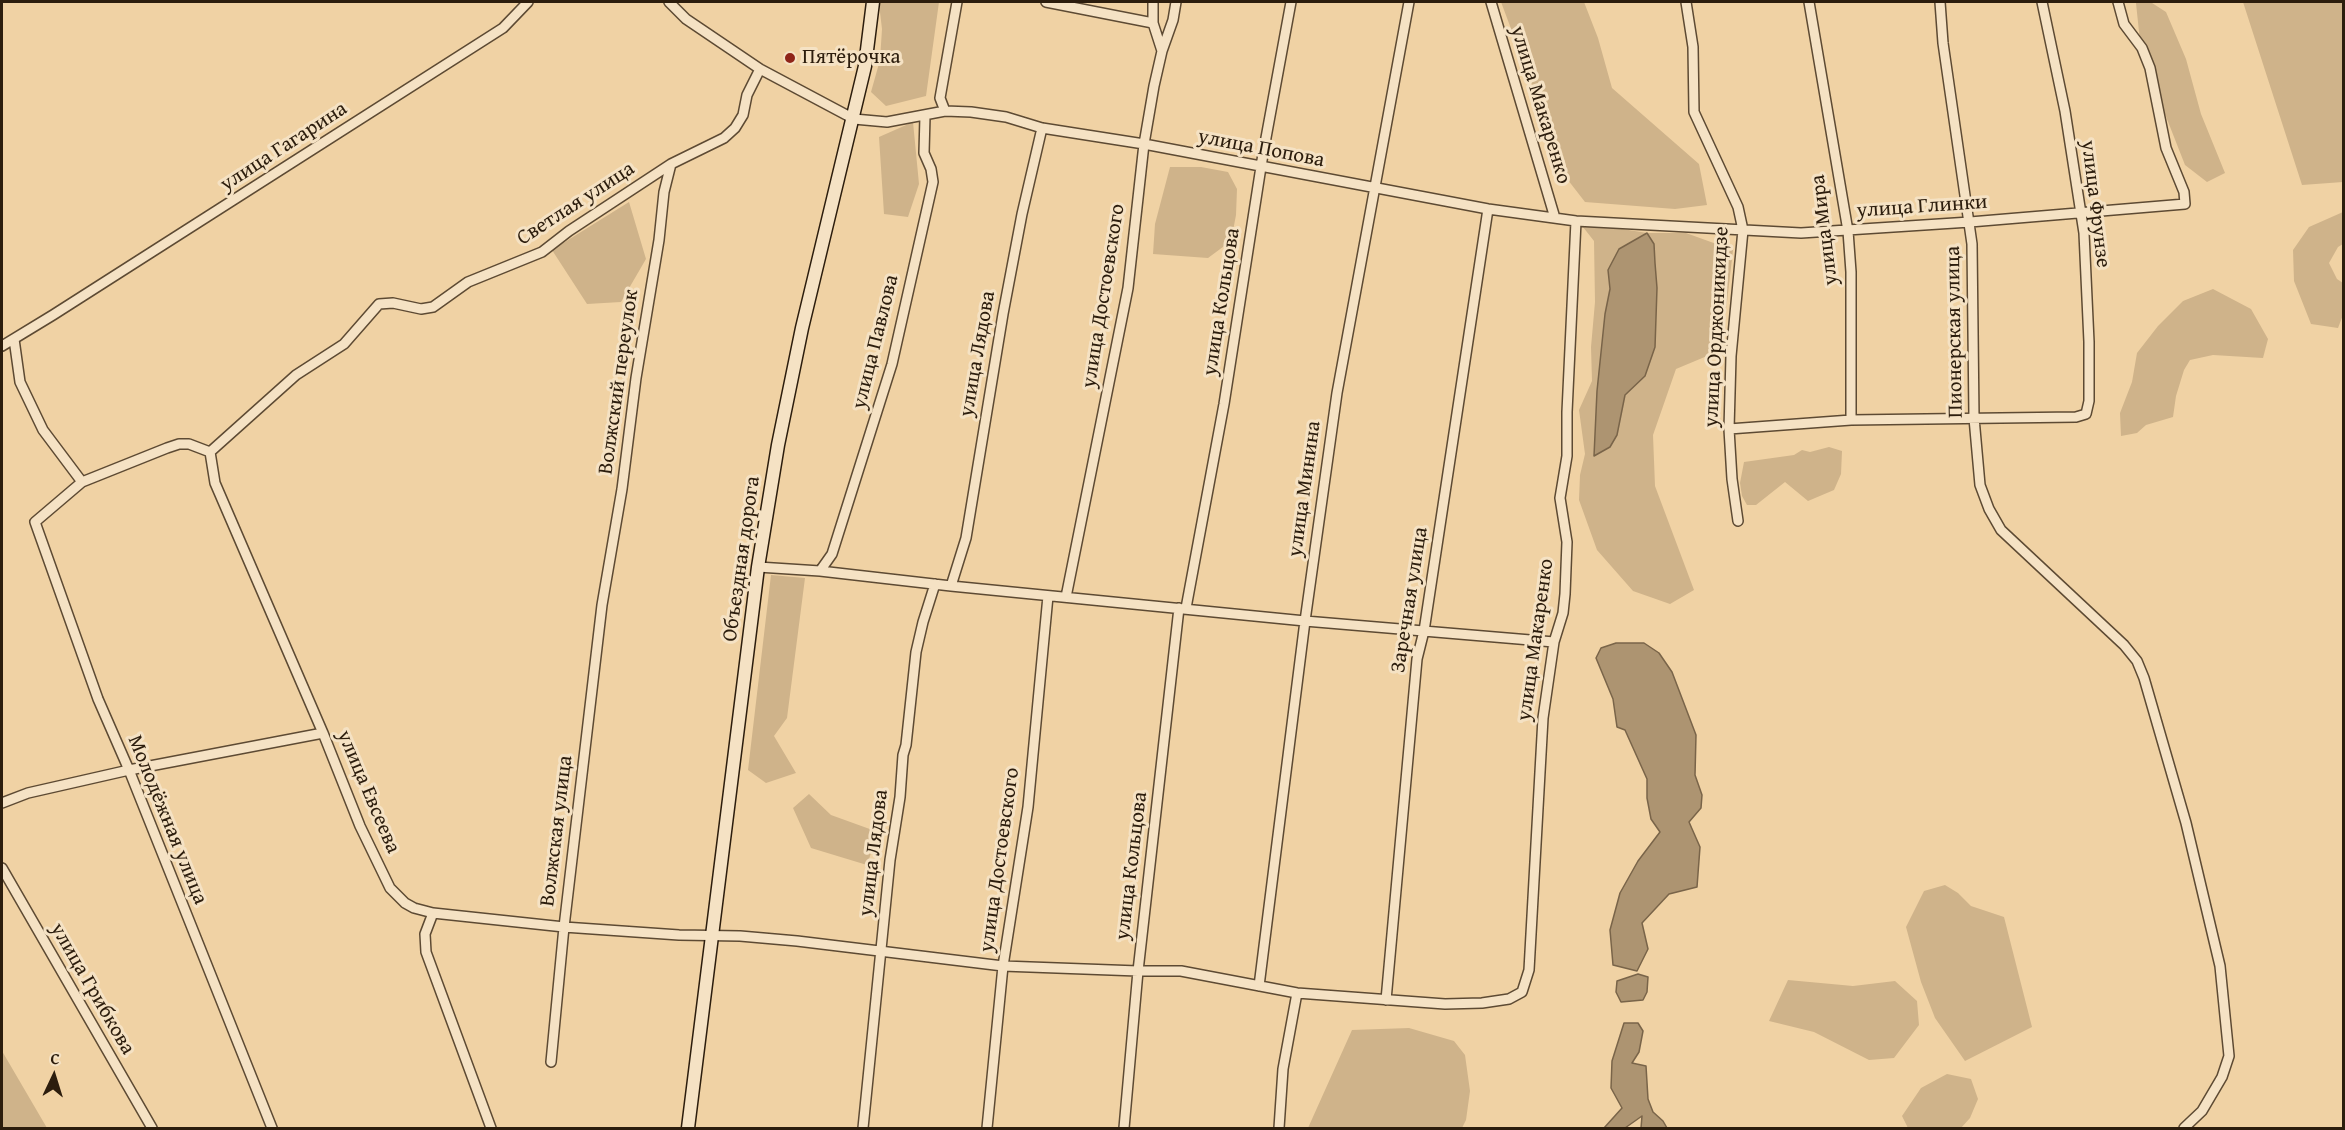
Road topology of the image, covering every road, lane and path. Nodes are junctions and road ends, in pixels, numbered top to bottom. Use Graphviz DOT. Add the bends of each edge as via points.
graph roads {
  1 [pos="528,2"];
  2 [pos="669,2"];
  3 [pos="873,2"];
  4 [pos="957,2"];
  5 [pos="1046,2"];
  6 [pos="1153,2"];
  7 [pos="1176,2"];
  8 [pos="1291,2"];
  9 [pos="1410,2"];
  10 [pos="1491,2"];
  11 [pos="1686,2"];
  12 [pos="1809,2"];
  13 [pos="1940,2"];
  14 [pos="2042,2"];
  15 [pos="2118,2"];
  16 [pos="1153,22"];
  17 [pos="1162,51"];
  18 [pos="760,69"];
  19 [pos="945,111"];
  20 [pos="925,116"];
  21 [pos="854,119"];
  22 [pos="1042,128"];
  23 [pos="1144,144"];
  24 [pos="671,164"];
  25 [pos="1261,167"];
  26 [pos="1374,189"];
  27 [pos="1488,209"];
  28 [pos="2081,213"];
  29 [pos="1555,218"];
  30 [pos="1576,221"];
  31 [pos="1970,222"];
  32 [pos="1662,226"];
  33 [pos="1743,230"];
  34 [pos="1848,231"];
  35 [pos="14,339"];
  36 [pos="2,346"];
  37 [pos="1974,418"];
  38 [pos="1851,420"];
  39 [pos="1729,429"];
  40 [pos="210,452"];
  41 [pos="82,482"];
  42 [pos="1738,521"];
  43 [pos="758,567"];
  44 [pos="820,571"];
  45 [pos="935,584"];
  46 [pos="951,586"];
  47 [pos="1048,596"];
  48 [pos="1066,597"];
  49 [pos="602,604"];
  50 [pos="1182,608"];
  51 [pos="1305,621"];
  52 [pos="1424,631"];
  53 [pos="1554,642"];
  54 [pos="323,734"];
  55 [pos="129,770"];
  56 [pos="2,803"];
  57 [pos="2,868"];
  58 [pos="433,914"];
  59 [pos="564,927"];
  60 [pos="713,936"];
  61 [pos="880,952"];
  62 [pos="1003,966"];
  63 [pos="1138,971"];
  64 [pos="1259,986"];
  65 [pos="1522,992"];
  66 [pos="1296,993"];
  67 [pos="1386,1000"];
  68 [pos="551,1062"];
  69 [pos="152,1128"];
  70 [pos="272,1128"];
  71 [pos="491,1128"];
  72 [pos="688,1128"];
  73 [pos="864,1128"];
  74 [pos="987,1128"];
  75 [pos="1124,1128"];
  76 [pos="1279,1128"];
  77 [pos="2184,1128"];
  1 -- 35 [label="street, улица Гагарина" via="503,28"];
  2 -- 18 [label="street" via="686,20"];
  3 -- 21 [label="main road, Объездная дорога"];
  4 -- 19 [label="street" via="940,98"];
  5 -- 16 [label="street"];
  6 -- 16 [label="street"];
  7 -- 17 [label="street, улица Достоевского"];
  8 -- 25 [label="street, улица Кольцова"];
  9 -- 26 [label="street, улица Минина"];
  10 -- 29 [label="street, улица Макаренко"];
  11 -- 33 [label="street, улица Орджоникидзе" via="1693,47 1694,112 1738,207"];
  12 -- 34 [label="street, улица Мира"];
  13 -- 31 [label="street, Пионерская улица"];
  14 -- 28 [label="street, улица Фрунзе"];
  15 -- 28 [label="street, улица Глинки" via="2124,24 2142,48 2150,68 2166,148 2185,204"];
  16 -- 17 [label="street"];
  17 -- 23 [label="street, улица Достоевского"];
  18 -- 21 [label="street"];
  18 -- 24 [label="street, Светлая улица" via="735,128 704,149"];
  19 -- 20 [label="street, улица Попова"];
  19 -- 22 [label="street, улица Попова" via="1006,117"];
  20 -- 21 [label="street, улица Попова" via="887,122"];
  20 -- 44 [label="street, улица Павлова" via="924,153 933,182 892,364 832,554"];
  21 -- 43 [label="main road, Объездная дорога" via="802,328"];
  22 -- 23 [label="street, улица Попова"];
  22 -- 46 [label="street, улица Лядова" via="1003,314 966,538"];
  23 -- 25 [label="street, улица Попова"];
  23 -- 48 [label="street, улица Достоевского" via="1128,288"];
  24 -- 40 [label="street, Светлая улица" via="542,252 468,282 433,308 380,304 344,344 296,375"];
  24 -- 49 [label="street, Волжский переулок"];
  25 -- 26 [label="street, улица Попова"];
  25 -- 50 [label="street, улица Кольцова" via="1224,404"];
  26 -- 27 [label="street, улица Попова"];
  26 -- 51 [label="street, улица Минина" via="1337,393"];
  27 -- 29 [label="street, улица Попова"];
  27 -- 52 [label="street, Заречная улица"];
  28 -- 31 [label="street, улица Глинки"];
  28 -- 37 [label="street, улица Фрунзе" via="2089,342 2086,414"];
  29 -- 30 [label="street, улица Попова"];
  30 -- 32 [label="street, улица Попова"];
  30 -- 53 [label="street, улица Макаренко" via="1567,456 1560,498 1567,542 1565,594"];
  31 -- 34 [label="street, улица Глинки"];
  31 -- 37 [label="street, Пионерская улица"];
  32 -- 33 [label="street, улица Глинки"];
  33 -- 34 [label="street, улица Глинки"];
  33 -- 39 [label="street, улица Орджоникидзе" via="1731,356"];
  34 -- 38 [label="street, улица Мира"];
  35 -- 36 [label="street, улица Гагарина"];
  35 -- 41 [label="street" via="20,382 43,430"];
  37 -- 38 [label="street"];
  37 -- 77 [label="street, Пионерская улица" via="1980,485 2001,530 2124,645 2144,678 2186,823 2220,966 2229,1056 2202,1111"];
  38 -- 39 [label="street"];
  39 -- 42 [label="street, улица Орджоникидзе"];
  40 -- 41 [label="street" via="179,444"];
  40 -- 54 [label="street, улица Евсеева" via="215,483"];
  41 -- 55 [label="street, Молодёжная улица" via="35,522 98,699"];
  43 -- 44 [label="street"];
  43 -- 60 [label="main road, Объездная дорога"];
  44 -- 45 [label="street"];
  45 -- 46 [label="street"];
  45 -- 61 [label="street, улица Лядова" via="916,652"];
  46 -- 47 [label="street"];
  47 -- 48 [label="street"];
  47 -- 62 [label="street, улица Достоевского" via="1028,807"];
  48 -- 50 [label="street"];
  49 -- 59 [label="street, Волжская улица"];
  50 -- 51 [label="street"];
  50 -- 63 [label="street, улица Кольцова"];
  51 -- 52 [label="street"];
  51 -- 64 [label="street, улица Минина"];
  52 -- 53 [label="street"];
  52 -- 67 [label="street, Заречная улица" via="1417,659"];
  53 -- 65 [label="street, улица Макаренко" via="1538,774 1529,970"];
  54 -- 55 [label="street"];
  54 -- 58 [label="street, улица Евсеева" via="390,888 405,903"];
  55 -- 56 [label="street" via="28,793"];
  55 -- 70 [label="street, Молодёжная улица"];
  57 -- 69 [label="street, улица Грибкова"];
  58 -- 59 [label="street, улица Евсеева"];
  58 -- 71 [label="street" via="425,934 426,952"];
  59 -- 60 [label="street, улица Евсеева"];
  59 -- 68 [label="street, Волжская улица"];
  60 -- 61 [label="street, улица Евсеева" via="797,941"];
  60 -- 72 [label="main road, Объездная дорога"];
  61 -- 62 [label="street, улица Евсеева"];
  61 -- 73 [label="street, улица Лядова"];
  62 -- 63 [label="street, улица Евсеева"];
  62 -- 74 [label="street, улица Достоевского"];
  63 -- 64 [label="street, улица Евсеева" via="1181,971"];
  63 -- 75 [label="street, улица Кольцова"];
  64 -- 66 [label="street, улица Евсеева"];
  65 -- 67 [label="street, улица Евсеева" via="1509,999 1482,1003"];
  66 -- 67 [label="street, улица Евсеева"];
  66 -- 76 [label="street" via="1283,1069"];
}
